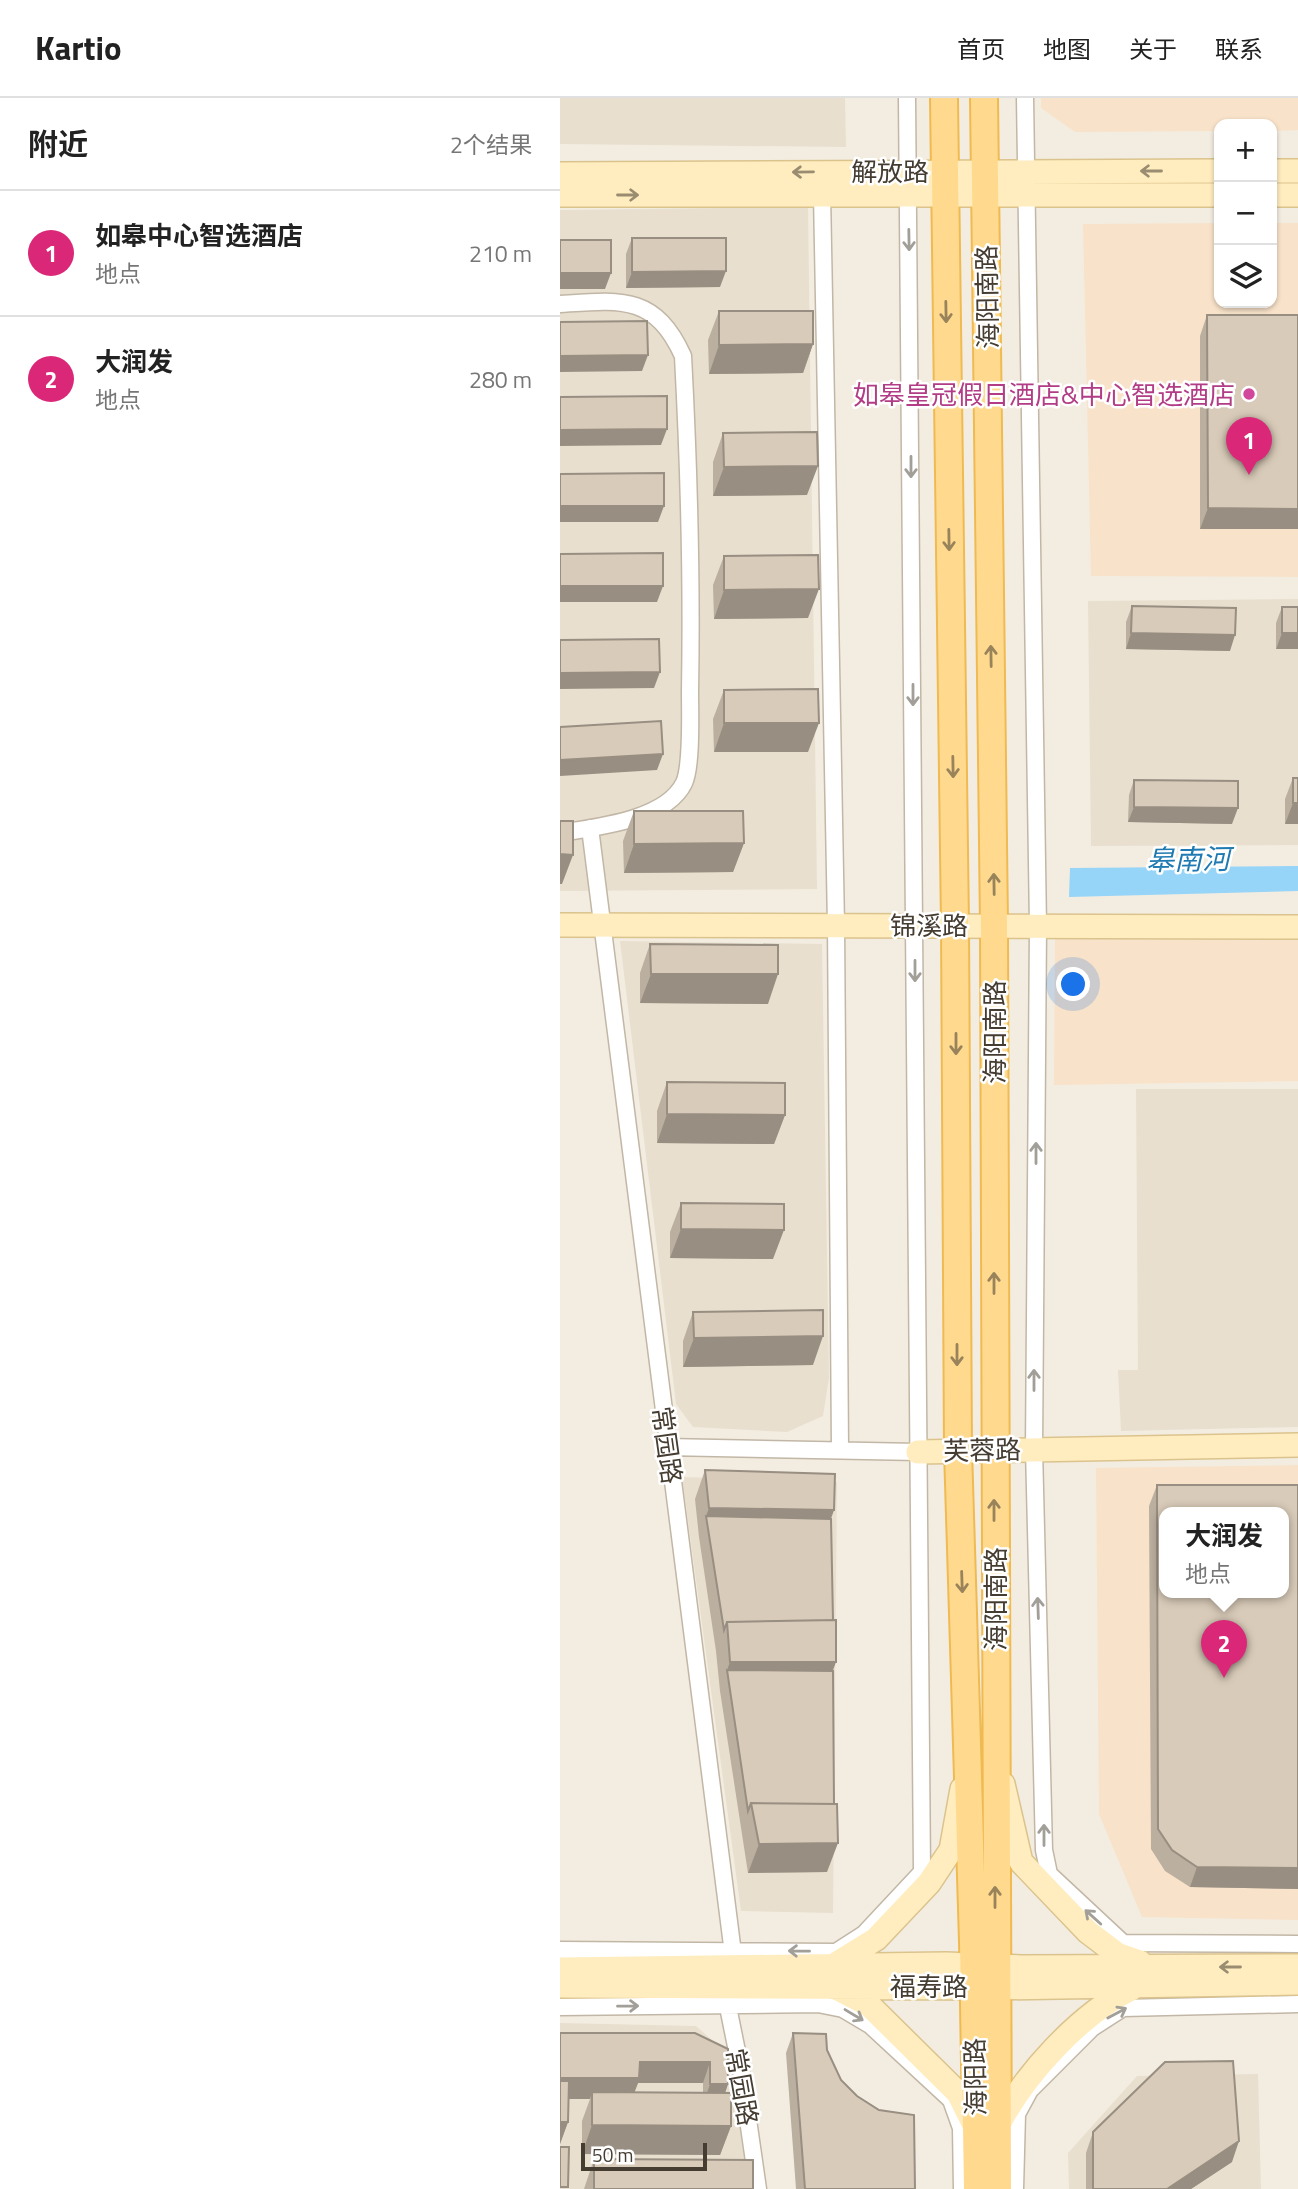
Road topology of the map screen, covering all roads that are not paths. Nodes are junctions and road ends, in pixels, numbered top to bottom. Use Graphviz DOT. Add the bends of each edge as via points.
graph roads {
  1 [pos="907,98"];
  2 [pos="944,98"];
  3 [pos="984,98"];
  4 [pos="1025,98"];
  5 [pos="1026,170"];
  6 [pos="909,171"];
  7 [pos="1214,171"];
  8 [pos="1277,171"];
  9 [pos="1298,171"];
  10 [pos="560,174"];
  11 [pos="944,183"];
  12 [pos="985,183"];
  13 [pos="822,194"];
  14 [pos="560,195"];
  15 [pos="1214,195"];
  16 [pos="1277,195"];
  17 [pos="1298,195"];
  18 [pos="908,196"];
  19 [pos="1026,196"];
  20 [pos="560,304"];
  21 [pos="590,828"];
  22 [pos="560,833"];
  23 [pos="602,924"];
  24 [pos="560,925"];
  25 [pos="836,925"];
  26 [pos="915,925"];
  27 [pos="955,925"];
  28 [pos="994,925"];
  29 [pos="1038,926"];
  30 [pos="1298,927"];
  31 [pos="1298,1445"];
  32 [pos="667,1447"];
  33 [pos="840,1449"];
  34 [pos="1034,1449"];
  35 [pos="958,1450"];
  36 [pos="994,1450"];
  37 [pos="918,1452"];
  38 [pos="995,1750"];
  39 [pos="968,1757"];
  40 [pos="1298,1944"];
  41 [pos="560,1950"];
  42 [pos="1298,1966"];
  43 [pos="1156,1968"];
  44 [pos="560,1969"];
  45 [pos="834,1975"];
  46 [pos="984,1976"];
  47 [pos="730,1977"];
  48 [pos="1298,1983"];
  49 [pos="560,1986"];
  50 [pos="1138,1986"];
  51 [pos="1298,2004"];
  52 [pos="560,2007"];
  53 [pos="986,2129"];
  54 [pos="758,2189"];
  55 [pos="962,2189"];
  56 [pos="977,2189"];
  57 [pos="998,2189"];
  58 [pos="1015,2189"];
  1 -- 6 [label="street"];
  2 -- 11 [label="main road, 海阳南路"];
  3 -- 12 [label="main road, 海阳南路"];
  4 -- 5 [label="street"];
  7 -- 5 [label="street, 解放路, one-way"];
  5 -- 12 [label="street, 解放路"];
  5 -- 19 [label="street"];
  6 -- 10 [label="street, 解放路, one-way"];
  6 -- 11 [label="street, 解放路"];
  6 -- 18 [label="street"];
  8 -- 9 [label="street"];
  11 -- 12 [label="street, 解放路"];
  11 -- 18 [label="street, 解放路"];
  11 -- 27 [label="main road, 海阳南路, one-way"];
  12 -- 19 [label="street, 解放路"];
  28 -- 12 [label="main road, 海阳南路, one-way"];
  14 -- 13 [label="street, 解放路, one-way"];
  13 -- 18 [label="street, 解放路"];
  13 -- 25 [label="street"];
  15 -- 19 [label="street, 解放路"];
  16 -- 17 [label="street"];
  18 -- 26 [label="street, one-way"];
  19 -- 29 [label="street"];
  20 -- 21 [label="street" via="616,301 650,311 672,331 683,356 692,523 685,782 663,807"];
  21 -- 22 [label="street"];
  21 -- 23 [label="street, 常园路"];
  23 -- 24 [label="street, 锦溪路"];
  23 -- 25 [label="street, 锦溪路"];
  23 -- 32 [label="street, 常园路"];
  25 -- 26 [label="street, 锦溪路"];
  25 -- 33 [label="street"];
  26 -- 27 [label="street, 锦溪路"];
  26 -- 37 [label="street, one-way"];
  27 -- 28 [label="street, 锦溪路"];
  27 -- 35 [label="main road, 海阳南路, one-way"];
  28 -- 29 [label="street, 锦溪路"];
  36 -- 28 [label="main road, 海阳南路, one-way"];
  29 -- 30 [label="street, 锦溪路"];
  34 -- 29 [label="street, one-way"];
  31 -- 34 [label="street, 芙蓉路"];
  32 -- 33 [label="street, 芙蓉路"];
  32 -- 47 [label="street, 常园路"];
  33 -- 37 [label="street, 芙蓉路"];
  34 -- 36 [label="street, 芙蓉路"];
  40 -- 34 [label="street, one-way" via="1123,1943 1049,1874 1044,1850"];
  35 -- 36 [label="street, 芙蓉路"];
  35 -- 37 [label="street, 芙蓉路"];
  35 -- 39 [label="main road, 海阳南路, one-way"];
  38 -- 36 [label="main road, 海阳南路, one-way"];
  37 -- 47 [label="street, one-way" via="922,1872 864,1934 836,1952"];
  38 -- 43 [label="street" via="1021,1862 1088,1932 1117,1954"];
  46 -- 38 [label="main road, 海阳南路, one-way"];
  39 -- 45 [label="street" via="950,1850 929,1883"];
  39 -- 46 [label="main road, 海阳南路"];
  41 -- 47 [label="street"];
  42 -- 43 [label="street, 福寿路, one-way"];
  43 -- 46 [label="street, 福寿路"];
  44 -- 47 [label="street, 福寿路"];
  45 -- 46 [label="street, 福寿路"];
  45 -- 47 [label="street, 福寿路"];
  45 -- 53 [label="street" via="958,2093"];
  46 -- 50 [label="street, 福寿路"];
  46 -- 53 [label="main road, 海阳路"];
  47 -- 49 [label="street, 福寿路"];
  52 -- 47 [label="street, one-way"];
  47 -- 54 [label="street, 常园路"];
  47 -- 55 [label="street, one-way" via="843,2008 870,2025 951,2100 961,2128"];
  48 -- 50 [label="street, 福寿路"];
  50 -- 53 [label="street" via="1103,2003 1033,2073"];
  58 -- 51 [label="street, one-way" via="1017,2114 1030,2090 1092,2028 1123,2008"];
  53 -- 56 [label="main road, 海阳路"];
  53 -- 57 [label="main road, 海阳路"];
}
